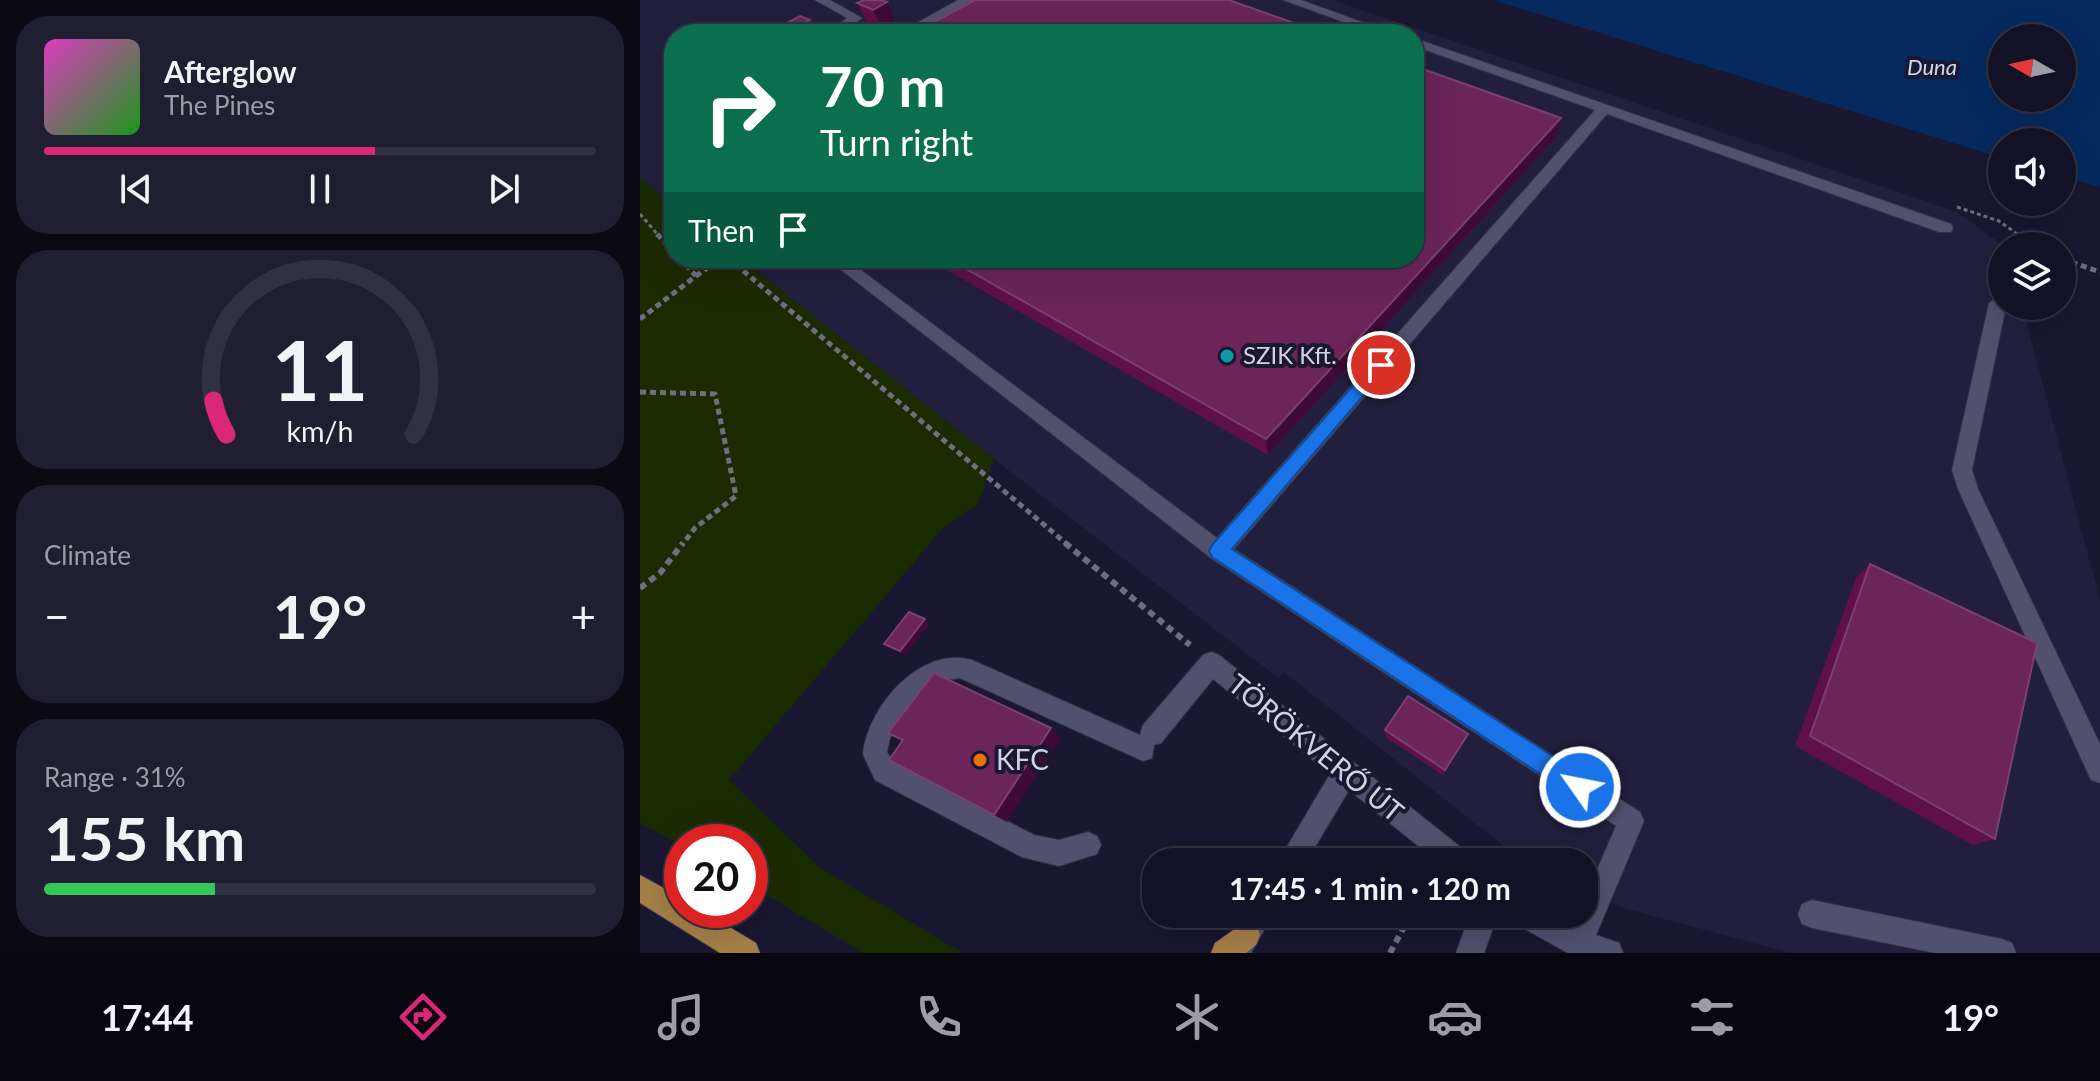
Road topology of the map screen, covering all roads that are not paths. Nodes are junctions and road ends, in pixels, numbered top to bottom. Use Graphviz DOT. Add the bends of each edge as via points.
graph roads {
  1 [pos="821,0"];
  2 [pos="967,0"];
  3 [pos="1289,0"];
  4 [pos="847,24"];
  5 [pos="922,24"];
  6 [pos="1360,24"];
  7 [pos="1424,46"];
  8 [pos="1603,110"];
  9 [pos="1945,228"];
  10 [pos="847,268"];
  11 [pos="1994,320"];
  12 [pos="1219,551"];
  13 [pos="2100,771"];
  14 [pos="1345,773"];
  15 [pos="1088,845"];
  16 [pos="1299,848"];
  17 [pos="1441,848"];
  18 [pos="640,888"];
  19 [pos="1812,914"];
  20 [pos="1479,928"];
  21 [pos="1551,928"];
  22 [pos="1246,939"];
  23 [pos="1579,944"];
  24 [pos="746,953"];
  25 [pos="1225,953"];
  26 [pos="1470,953"];
  27 [pos="1609,953"];
  28 [pos="2002,953"];
  1 -- 4 [label="street" via="856,18"];
  2 -- 5 [label="street"];
  3 -- 6 [label="street"];
  7 -- 8 [label="street"];
  8 -- 9 [label="street"];
  8 -- 12 [label="street"];
  10 -- 12 [label="street"];
  11 -- 13 [label="street" via="1962,470"];
  12 -- 23 [label="street" via="1631,821"];
  14 -- 15 [label="street, TÖRÖKVERŐ ÚT" via="1211,663 1148,741 953,666 922,677 882,727 875,754 884,771 1031,848 1059,853"];
  14 -- 16 [label="street"];
  14 -- 17 [label="street, TÖRÖKVERŐ ÚT"];
  18 -- 24 [label="main road"];
  19 -- 28 [label="street"];
  20 -- 26 [label="street"];
  21 -- 23 [label="street"];
  22 -- 25 [label="main road"];
  23 -- 27 [label="street"];
}
